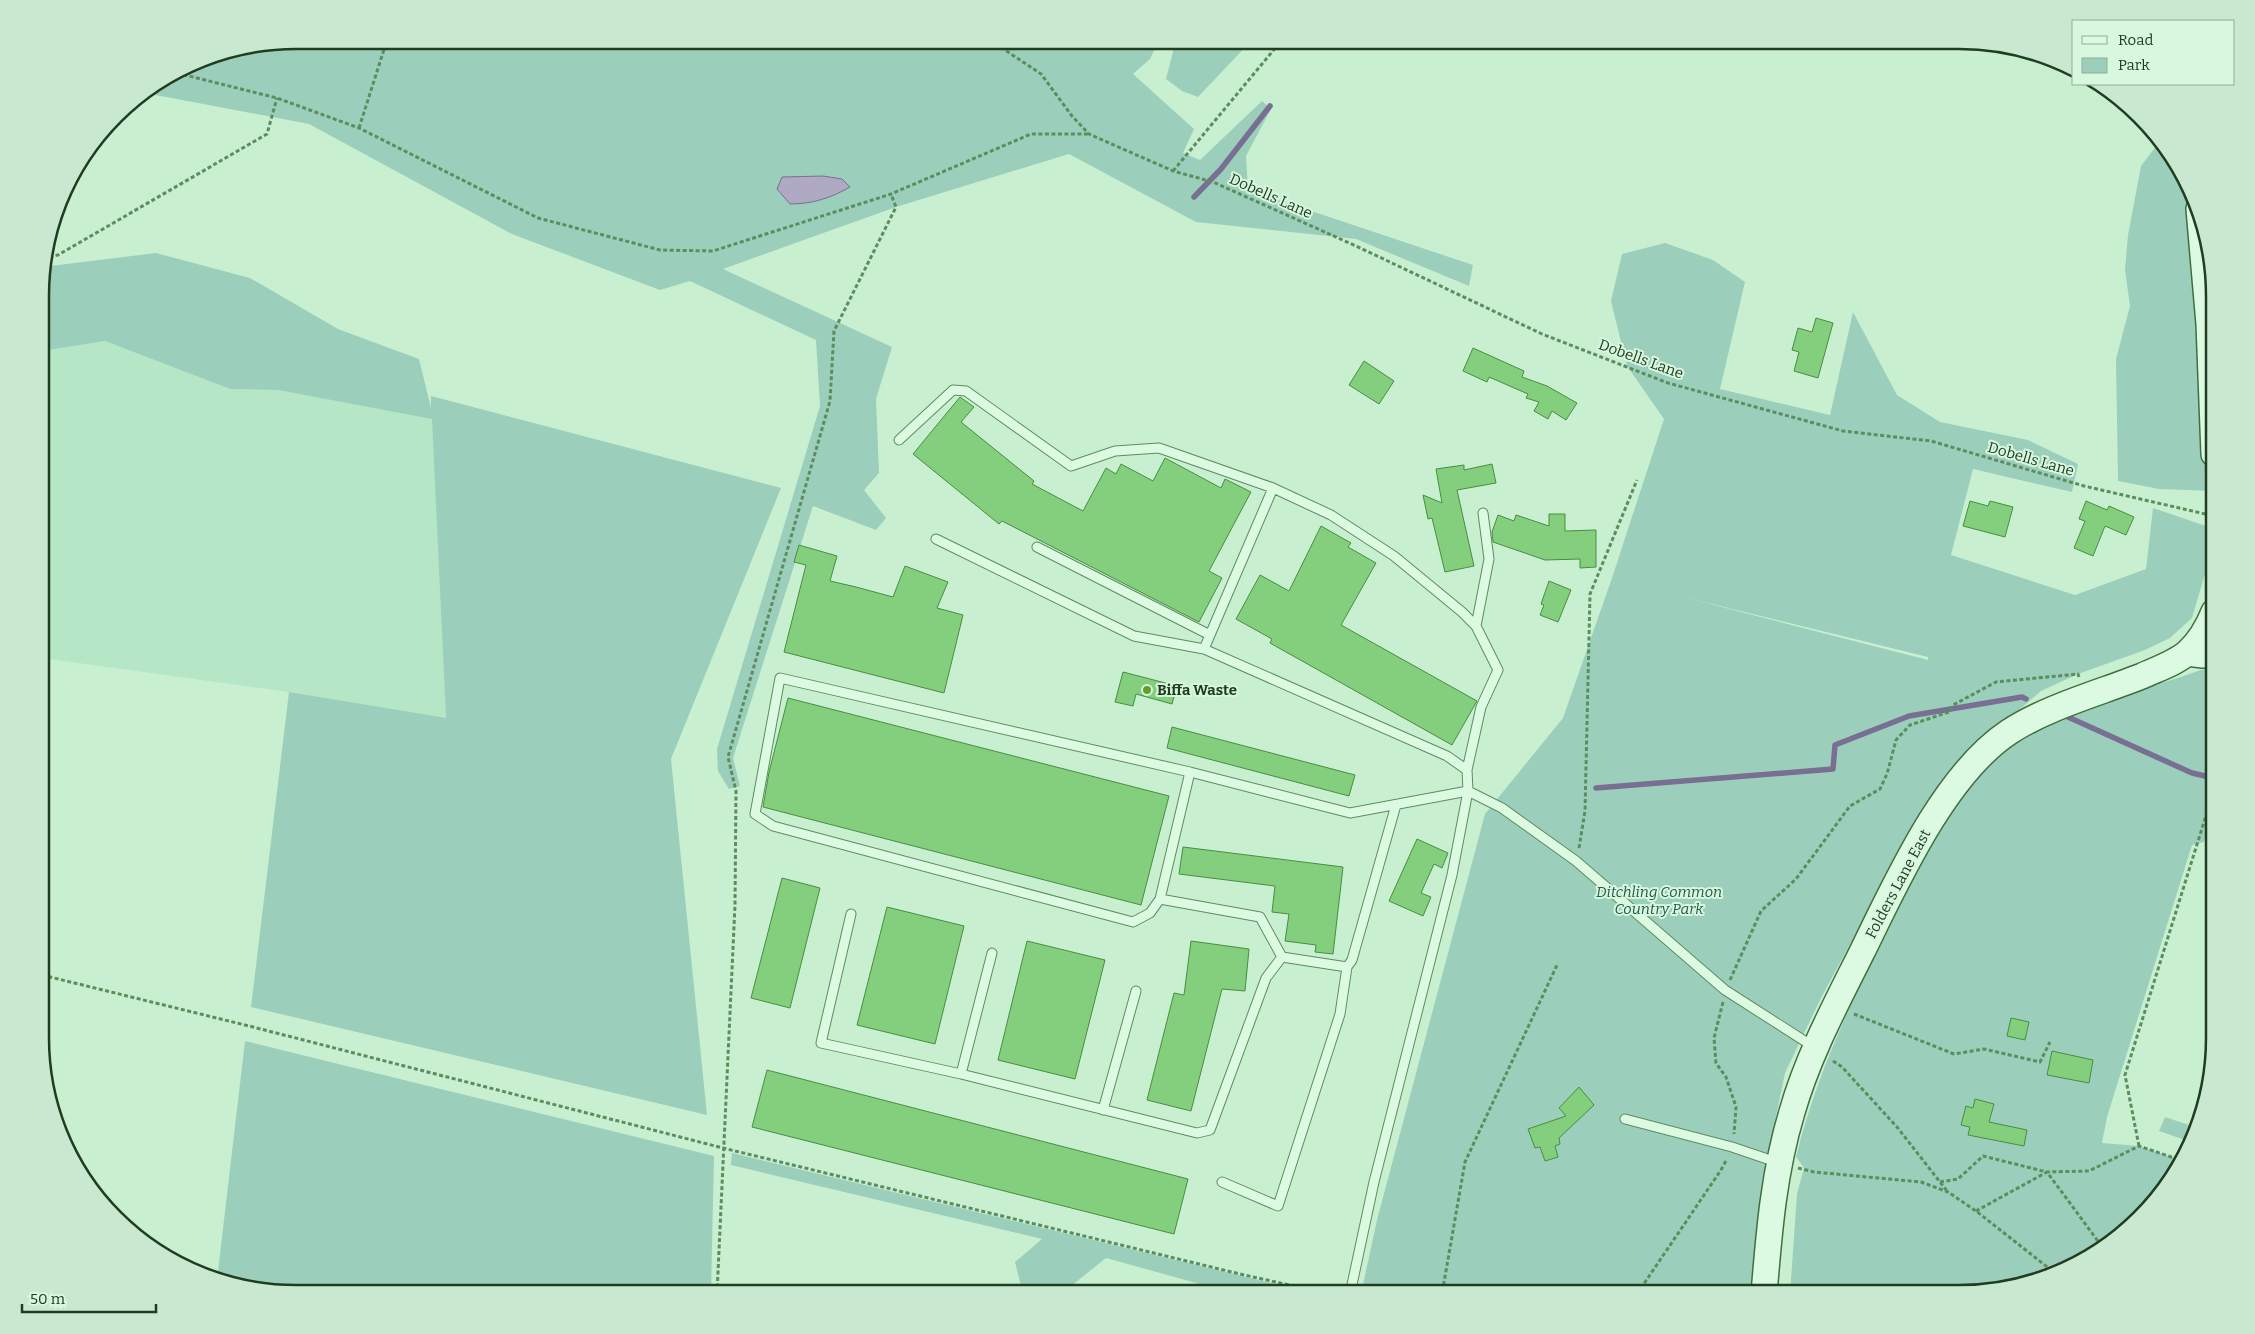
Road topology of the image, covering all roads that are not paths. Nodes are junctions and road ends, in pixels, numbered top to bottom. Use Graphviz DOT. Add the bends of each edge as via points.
graph roads {
  1 [pos="2204,262"];
  2 [pos="2206,290"];
  3 [pos="898,440"];
  4 [pos="1273,488"];
  5 [pos="1483,513"];
  6 [pos="936,539"];
  7 [pos="1037,547"];
  8 [pos="1476,626"];
  9 [pos="2206,629"];
  10 [pos="1210,634"];
  11 [pos="1204,649"];
  12 [pos="2187,653"];
  13 [pos="2206,654"];
  14 [pos="1467,770"];
  15 [pos="1190,772"];
  16 [pos="1468,791"];
  17 [pos="1396,806"];
  18 [pos="1160,899"];
  19 [pos="851,914"];
  20 [pos="992,953"];
  21 [pos="1282,957"];
  22 [pos="1347,968"];
  23 [pos="1136,991"];
  24 [pos="1815,1047"];
  25 [pos="961,1074"];
  26 [pos="1103,1110"];
  27 [pos="1625,1118"];
  28 [pos="1779,1163"];
  29 [pos="1222,1182"];
  30 [pos="1352,1285"];
  31 [pos="1765,1285"];
  1 -- 2 [label="street"];
  3 -- 4 [label="lane" via="953,390 966,391 1071,466 1116,452 1159,448"];
  4 -- 8 [label="lane" via="1331,514 1394,556"];
  4 -- 10 [label="lane"];
  5 -- 8 [label="lane" via="1488,559"];
  6 -- 11 [label="lane" via="1134,636"];
  7 -- 10 [label="lane"];
  8 -- 14 [label="lane" via="1498,670 1481,707"];
  9 -- 12 [label="street, Folders Lane East"];
  10 -- 11 [label="lane"];
  11 -- 14 [label="lane" via="1446,756"];
  12 -- 13 [label="street"];
  12 -- 24 [label="street, Folders Lane East" via="2166,666 2010,731 1969,766 1940,808 1896,884"];
  14 -- 16 [label="lane"];
  15 -- 17 [label="lane" via="1350,813"];
  15 -- 18 [label="lane"];
  15 -- 18 [label="lane" via="780,678 755,814 774,826 1133,922 1150,913"];
  16 -- 17 [label="lane"];
  16 -- 24 [label="lane" via="1502,808 1576,861 1725,990"];
  16 -- 30 [label="lane" via="1452,875 1374,1182"];
  17 -- 22 [label="lane"];
  18 -- 21 [label="lane" via="1260,918"];
  19 -- 25 [label="lane" via="821,1043"];
  20 -- 25 [label="lane"];
  21 -- 22 [label="lane"];
  21 -- 26 [label="lane" via="1266,978 1210,1130 1196,1133"];
  22 -- 29 [label="lane" via="1340,1014 1278,1206"];
  23 -- 26 [label="lane"];
  24 -- 28 [label="street, Folders Lane East" via="1791,1114"];
  25 -- 26 [label="lane"];
  27 -- 28 [label="lane"];
  28 -- 31 [label="street, Folders Lane East"];
}
